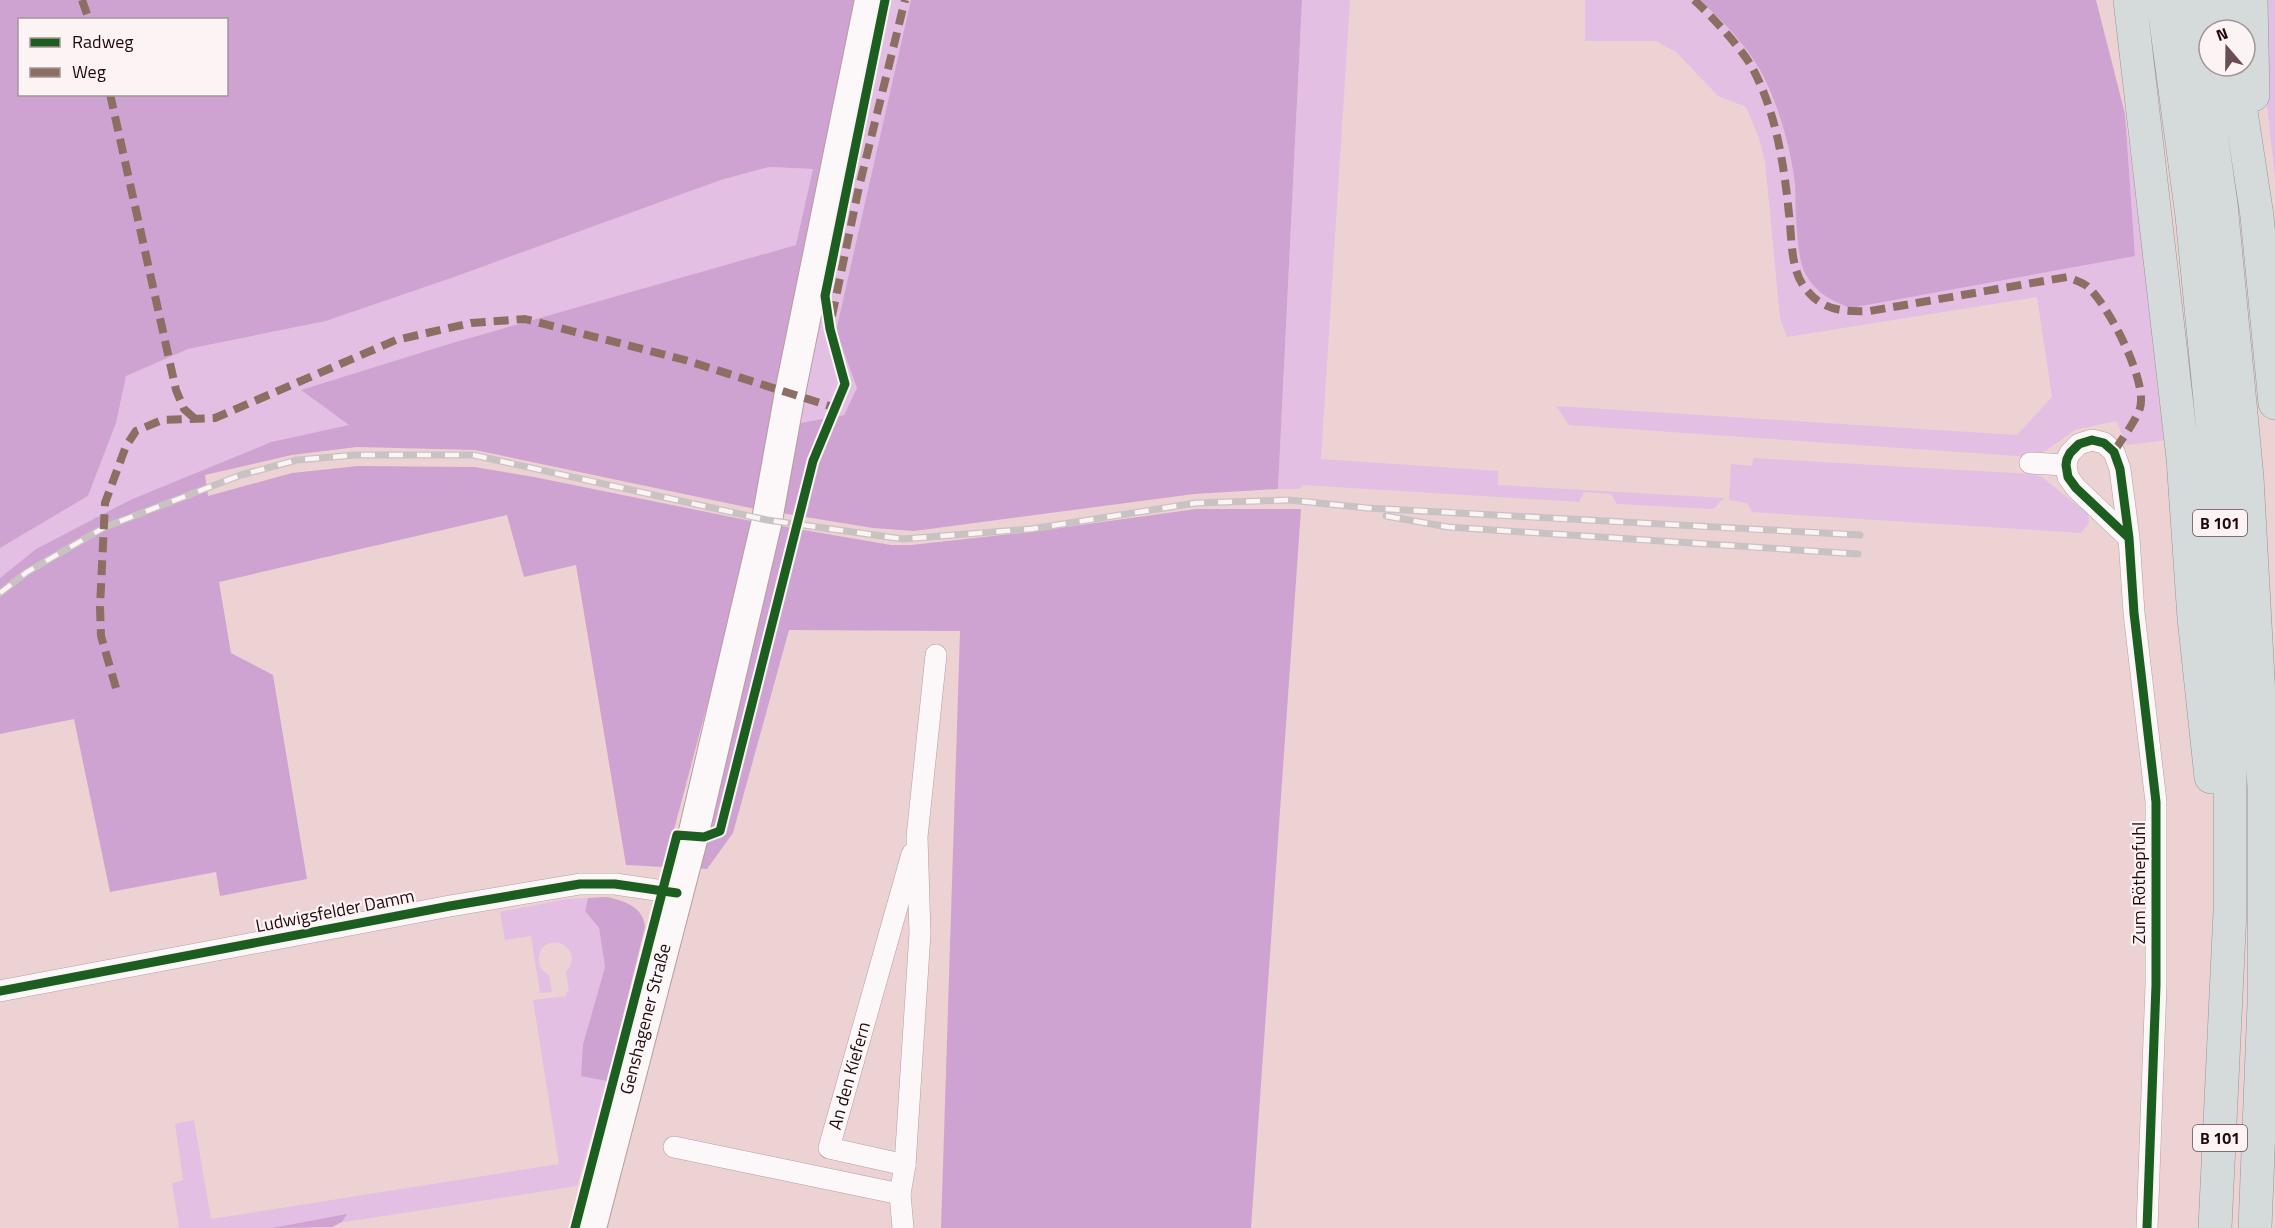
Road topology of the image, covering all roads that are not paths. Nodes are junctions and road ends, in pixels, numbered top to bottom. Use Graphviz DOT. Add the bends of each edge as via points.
graph roads {
  1 [pos="870,0"];
  2 [pos="2106,0"];
  3 [pos="2130,0"];
  4 [pos="2163,0"];
  5 [pos="2192,0"];
  6 [pos="2224,0"];
  7 [pos="2251,0"];
  8 [pos="2226,18"];
  9 [pos="2236,78"];
  10 [pos="2147,158"];
  11 [pos="2257,216"];
  12 [pos="2275,403"];
  13 [pos="2030,463"];
  14 [pos="2066,465"];
  15 [pos="2122,484"];
  16 [pos="2088,499"];
  17 [pos="2129,538"];
  18 [pos="936,655"];
  19 [pos="2275,671"];
  20 [pos="2264,788"];
  21 [pos="917,837"];
  22 [pos="677,893"];
  23 [pos="890,929"];
  24 [pos="920,933"];
  25 [pos="0,991"];
  26 [pos="2224,1048"];
  27 [pos="674,1147"];
  28 [pos="905,1165"];
  29 [pos="900,1194"];
  30 [pos="591,1228"];
  31 [pos="903,1228"];
  32 [pos="2147,1228"];
  33 [pos="2215,1228"];
  34 [pos="2255,1228"];
  1 -- 22 [label="main road, Genshagener Straße" via="767,520"];
  2 -- 10 [label="highway"];
  3 -- 10 [label="highway, B 101"];
  4 -- 26 [label="highway, B 101" via="2192,216 2217,471 2230,747 2230,911"];
  5 -- 20 [label="highway, B 101" via="2221,204 2246,466"];
  6 -- 8 [label="highway"];
  7 -- 11 [label="highway"];
  9 -- 11 [label="highway"];
  10 -- 26 [label="highway, B 101" via="2183,458 2194,618 2212,784"];
  11 -- 12 [label="highway"];
  13 -- 14 [label="street"];
  14 -- 15 [label="street, Zum Röthepfuhl" via="2079,444 2098,441 2114,452"];
  14 -- 16 [label="street" via="2072,483"];
  15 -- 16 [label="street" via="2120,495 2108,505 2097,505"];
  15 -- 17 [label="street, Zum Röthepfuhl"];
  16 -- 17 [label="street"];
  17 -- 32 [label="street, Zum Röthepfuhl" via="2156,802 2156,985"];
  18 -- 21 [label="street, An den Kiefern"];
  19 -- 20 [label="highway, B 101"];
  20 -- 34 [label="highway, B 101" via="2264,1004"];
  21 -- 23 [label="street, An den Kiefern"];
  21 -- 24 [label="street, An den Kiefern"];
  22 -- 25 [label="street, Ludwigsfelder Damm" via="615,884 580,884"];
  22 -- 30 [label="main road, Genshagener Straße"];
  23 -- 24 [label="street"];
  23 -- 28 [label="street, An den Kiefern" via="829,1148"];
  24 -- 28 [label="street, An den Kiefern"];
  26 -- 33 [label="highway, B 101"];
  27 -- 29 [label="street"];
  28 -- 29 [label="street, An den Kiefern"];
  29 -- 31 [label="street, An den Kiefern"];
}
